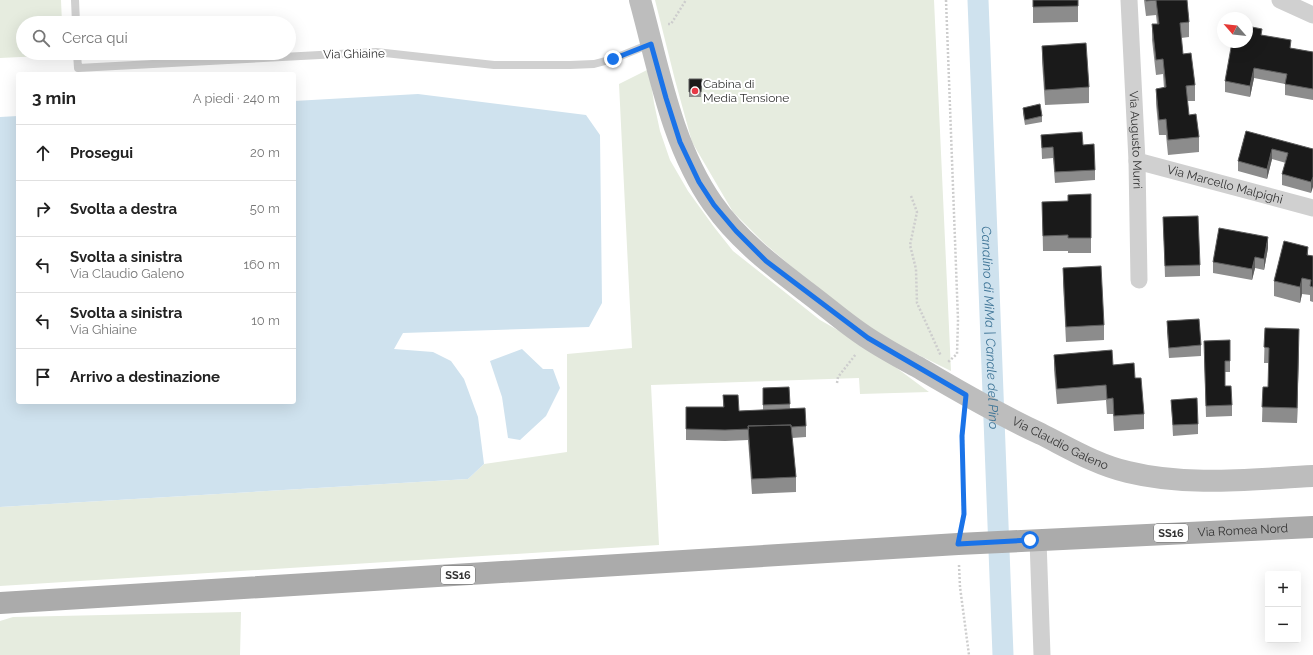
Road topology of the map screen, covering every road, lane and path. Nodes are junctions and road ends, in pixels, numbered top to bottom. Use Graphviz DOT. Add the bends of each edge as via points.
graph roads {
  1 [pos="74,0"];
  2 [pos="640,0"];
  3 [pos="686,0"];
  4 [pos="946,0"];
  5 [pos="1128,0"];
  6 [pos="1280,0"];
  7 [pos="1313,15"];
  8 [pos="75,16"];
  9 [pos="649,35"];
  10 [pos="296,56"];
  11 [pos="77,60"];
  12 [pos="227,60"];
  13 [pos="1137,162"];
  14 [pos="911,196"];
  15 [pos="1313,208"];
  16 [pos="1139,280"];
  17 [pos="846,366"];
  18 [pos="939,371"];
  19 [pos="836,383"];
  20 [pos="966,395"];
  21 [pos="1313,476"];
  22 [pos="1313,526"];
  23 [pos="1034,540"];
  24 [pos="958,544"];
  25 [pos="0,602"];
  26 [pos="969,655"];
  27 [pos="1042,655"];
  1 -- 8 [label="lane"];
  2 -- 9 [label="street, Via Claudio Galeno"];
  3 -- 9 [label="path" via="671,24"];
  4 -- 18 [label="path" via="958,320 957,354"];
  5 -- 13 [label="street, Via Augusto Murri"];
  6 -- 7 [label="street"];
  9 -- 10 [label="lane, Via Ghiaine" via="613,59 594,64 494,65 376,52"];
  9 -- 18 [label="street, Via Claudio Galeno" via="680,142 699,182 736,231 766,261 868,338"];
  11 -- 12 [label="lane, Via Ghiaine" via="78,68"];
  13 -- 15 [label="street, Via Marcello Malpighi"];
  13 -- 16 [label="street, Via Augusto Murri"];
  14 -- 18 [label="path" via="917,212 910,245 916,269 917,303"];
  17 -- 19 [label="path"];
  18 -- 20 [label="street, Via Claudio Galeno"];
  20 -- 21 [label="street, Via Claudio Galeno" via="1093,460 1126,472 1190,481"];
  20 -- 24 [label="path" via="962,436 964,514"];
  22 -- 23 [label="main road, Via Romea Nord / SS16"];
  23 -- 24 [label="main road, SS16"];
  23 -- 27 [label="street"];
  24 -- 25 [label="main road, SS16"];
  24 -- 26 [label="path" via="960,587"];
}
